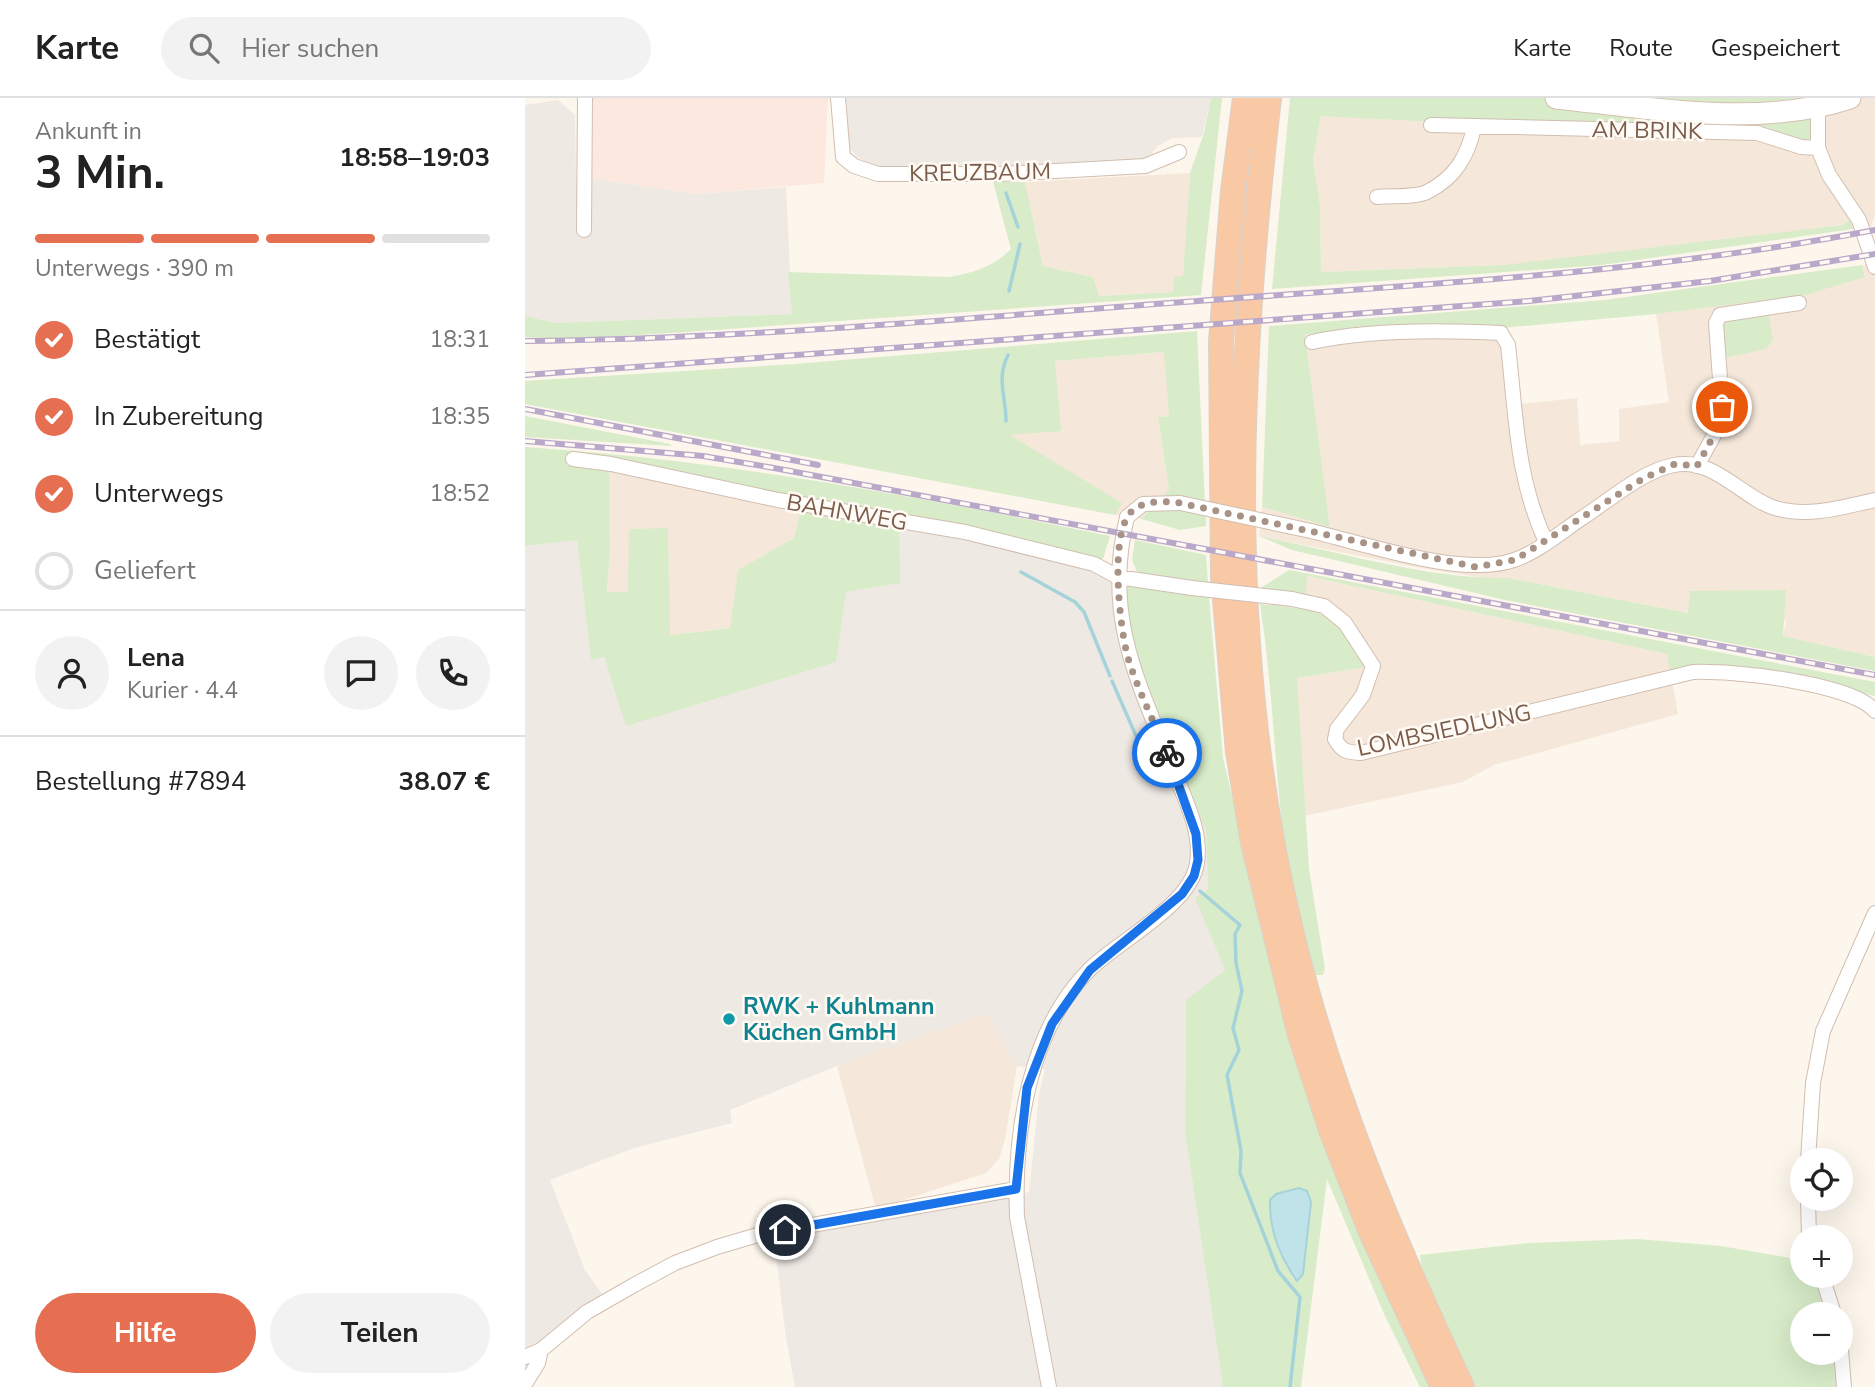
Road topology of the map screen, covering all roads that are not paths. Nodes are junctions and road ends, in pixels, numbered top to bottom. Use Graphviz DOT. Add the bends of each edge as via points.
graph roads {
  1 [pos="585,98"];
  2 [pos="838,98"];
  3 [pos="1245,98"];
  4 [pos="1269,98"];
  5 [pos="1556,98"];
  6 [pos="1850,98"];
  7 [pos="1818,106"];
  8 [pos="1431,125"];
  9 [pos="1473,127"];
  10 [pos="1818,148"];
  11 [pos="1179,152"];
  12 [pos="1377,197"];
  13 [pos="584,230"];
  14 [pos="1875,268"];
  15 [pos="1799,303"];
  16 [pos="1313,342"];
  17 [pos="573,459"];
  18 [pos="1697,466"];
  19 [pos="1875,500"];
  20 [pos="1546,542"];
  21 [pos="1118,577"];
  22 [pos="1875,711"];
  23 [pos="1875,913"];
  24 [pos="1809,1148"];
  25 [pos="1016,1189"];
  26 [pos="541,1350"];
  27 [pos="525,1357"];
  28 [pos="1842,1365"];
  29 [pos="525,1384"];
  30 [pos="1049,1387"];
  31 [pos="1443,1387"];
  32 [pos="1462,1387"];
  33 [pos="1844,1387"];
  1 -- 13 [label="street"];
  2 -- 11 [label="street, KREUZBAUM" via="842,157 878,174 1001,174 1145,166"];
  3 -- 31 [label="highway" via="1221,341 1223,577 1238,752 1273,935 1304,1047 1371,1232"];
  4 -- 32 [label="highway" via="1255,220 1242,488 1251,667 1272,838 1300,965 1349,1127 1412,1282"];
  5 -- 7 [label="main road" via="1682,111 1749,113"];
  6 -- 7 [label="main road"];
  7 -- 10 [label="street"];
  8 -- 9 [label="street, AM BRINK"];
  9 -- 10 [label="street, AM BRINK" via="1757,132"];
  9 -- 12 [label="street" via="1462,163 1425,193"];
  10 -- 14 [label="street" via="1829,175 1859,220"];
  15 -- 18 [label="street" via="1720,315 1716,323 1722,407 1719,426"];
  16 -- 20 [label="street" via="1335,337 1501,333 1508,345 1523,480"];
  17 -- 21 [label="street, BAHNWEG" via="965,532 1094,564"];
  18 -- 19 [label="street" via="1773,508 1797,513"];
  18 -- 20 [label="street" via="1675,464 1644,478"];
  20 -- 21 [label="street, bridge" via="1515,560 1476,567 1180,503 1143,504 1127,517"];
  21 -- 22 [label="street, LOMBSIEDLUNG, bridge" via="1324,606 1345,623 1373,666 1363,695 1337,729 1335,739 1347,752 1361,753 1693,672 1744,672 1855,695"];
  21 -- 25 [label="street" via="1128,658 1190,812 1198,860 1182,894 1090,970 1052,1024 1027,1088"];
  23 -- 24 [label="street" via="1823,1031 1813,1083"];
  25 -- 26 [label="street" via="761,1234 717,1247 675,1263 587,1312"];
  25 -- 30 [label="street"];
  26 -- 27 [label="street"];
  26 -- 29 [label="street"];
  28 -- 33 [label="street"];
}
